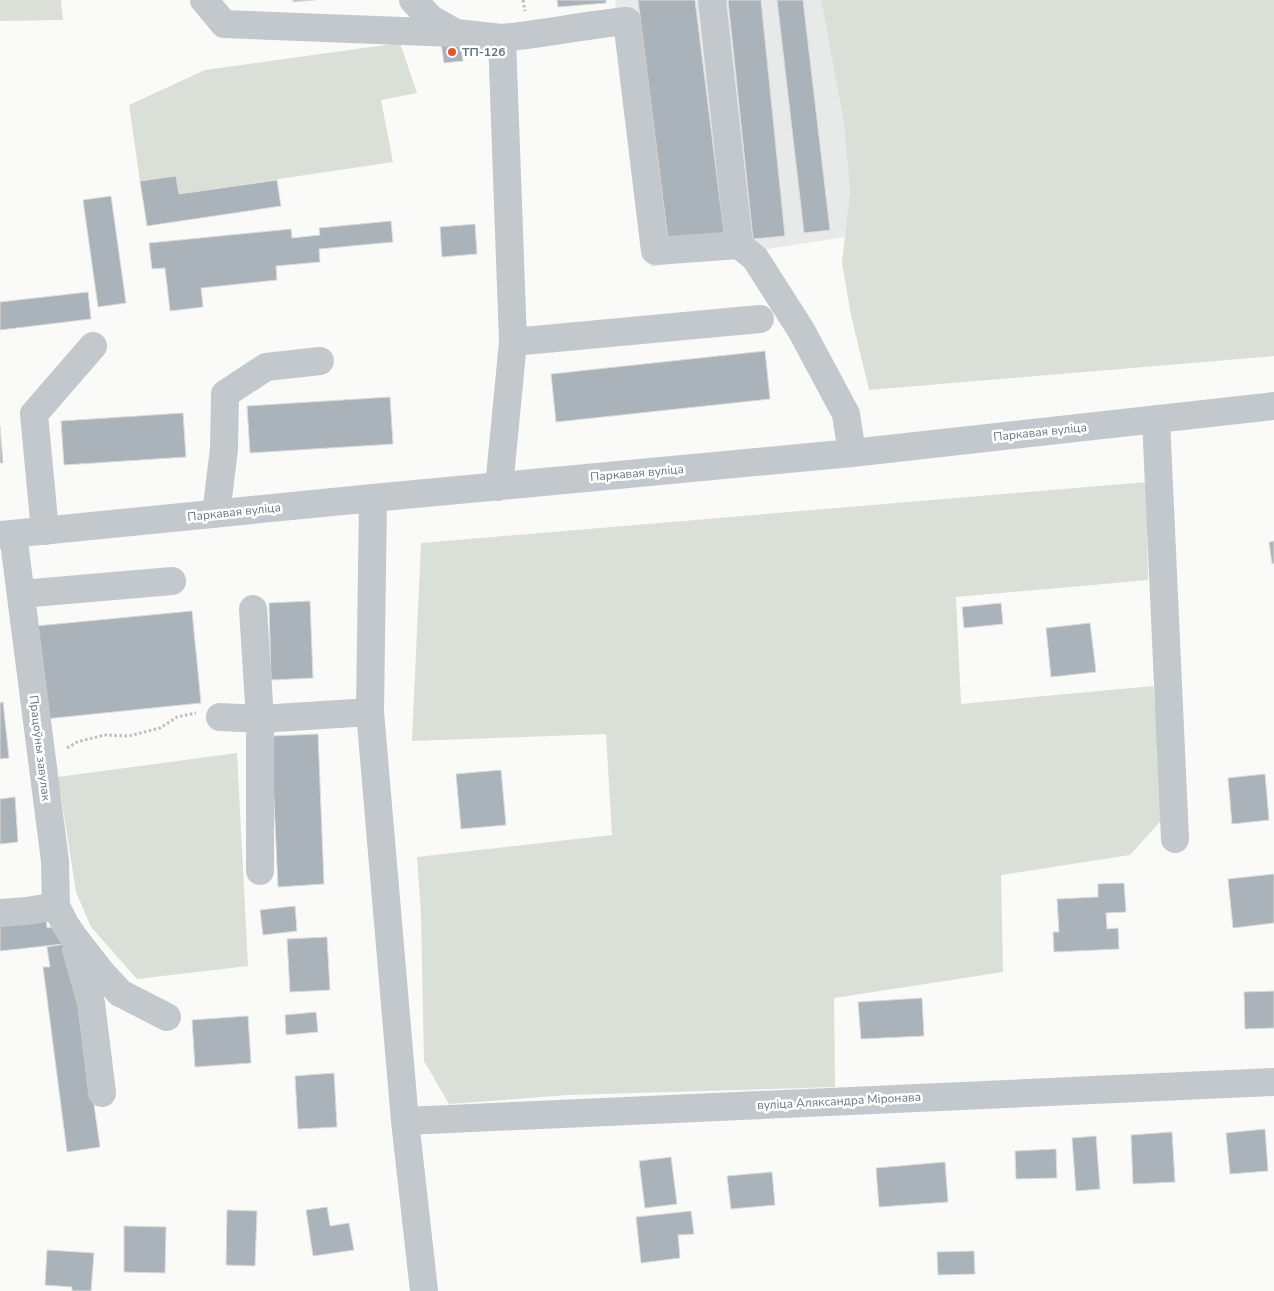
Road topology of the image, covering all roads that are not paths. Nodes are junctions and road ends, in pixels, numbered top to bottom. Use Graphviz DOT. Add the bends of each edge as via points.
graph roads {
  1 [pos="204,0"];
  2 [pos="413,0"];
  3 [pos="712,0"];
  4 [pos="456,33"];
  5 [pos="502,38"];
  6 [pos="738,246"];
  7 [pos="760,319"];
  8 [pos="513,342"];
  9 [pos="93,346"];
  10 [pos="320,361"];
  11 [pos="1274,406"];
  12 [pos="1156,420"];
  13 [pos="852,453"];
  14 [pos="499,487"];
  15 [pos="373,498"];
  16 [pos="216,514"];
  17 [pos="45,531"];
  18 [pos="6,535"];
  19 [pos="172,581"];
  20 [pos="21,594"];
  21 [pos="252,609"];
  22 [pos="370,712"];
  23 [pos="220,717"];
  24 [pos="260,719"];
  25 [pos="1176,839"];
  26 [pos="260,871"];
  27 [pos="56,906"];
  28 [pos="0,913"];
  29 [pos="73,936"];
  30 [pos="167,1016"];
  31 [pos="1274,1082"];
  32 [pos="102,1093"];
  33 [pos="405,1121"];
  34 [pos="424,1291"];
  1 -- 4 [label="street" via="224,24"];
  2 -- 4 [label="street" via="431,19"];
  3 -- 6 [label="street"];
  4 -- 5 [label="street"];
  5 -- 6 [label="street" via="627,21 655,251"];
  5 -- 8 [label="street"];
  6 -- 13 [label="street" via="755,258 801,330 846,414"];
  7 -- 8 [label="street"];
  8 -- 14 [label="street"];
  9 -- 17 [label="street" via="34,414"];
  10 -- 16 [label="street" via="266,367 225,394 224,448"];
  11 -- 12 [label="street, Паркавая вуліца"];
  12 -- 13 [label="street, Паркавая вуліца"];
  12 -- 25 [label="street"];
  13 -- 14 [label="street, Паркавая вуліца"];
  14 -- 15 [label="street, Паркавая вуліца"];
  15 -- 16 [label="street, Паркавая вуліца"];
  15 -- 22 [label="street"];
  16 -- 17 [label="street, Паркавая вуліца"];
  17 -- 18 [label="street, Паркавая вуліца"];
  18 -- 20 [label="street, Працоўны завулак"];
  19 -- 20 [label="street"];
  20 -- 27 [label="street, Працоўны завулак" via="55,861"];
  21 -- 24 [label="street"];
  22 -- 24 [label="street"];
  22 -- 33 [label="street"];
  23 -- 24 [label="street"];
  24 -- 26 [label="street"];
  27 -- 28 [label="street"];
  27 -- 29 [label="street"];
  29 -- 30 [label="street" via="120,993"];
  29 -- 32 [label="street" via="91,1003"];
  31 -- 33 [label="street, вуліца Аляксандра Міронава"];
  33 -- 34 [label="street"];
}
